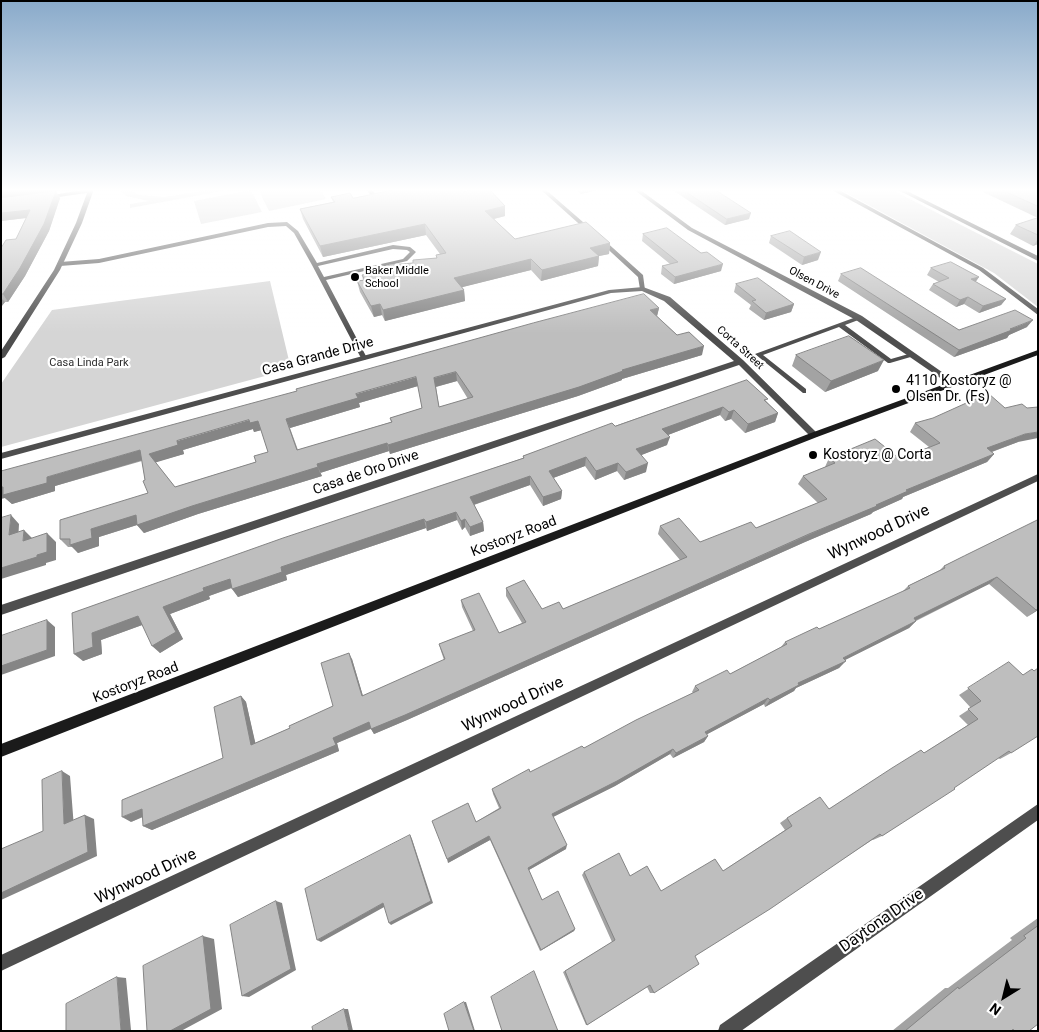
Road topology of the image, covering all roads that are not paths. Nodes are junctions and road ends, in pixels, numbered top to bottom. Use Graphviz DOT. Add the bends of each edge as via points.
graph roads {
  1 [pos="72,237"];
  2 [pos="211,237"];
  3 [pos="299,237"];
  4 [pos="597,237"];
  5 [pos="705,237"];
  6 [pos="922,237"];
  7 [pos="996,237"];
  8 [pos="1038,258"];
  9 [pos="60,264"];
  10 [pos="315,265"];
  11 [pos="323,279"];
  12 [pos="643,289"];
  13 [pos="1038,313"];
  14 [pos="859,318"];
  15 [pos="840,325"];
  16 [pos="1038,352"];
  17 [pos="912,355"];
  18 [pos="1,356"];
  19 [pos="364,358"];
  20 [pos="740,362"];
  21 [pos="955,384"];
  22 [pos="803,391"];
  23 [pos="814,435"];
  24 [pos="1,456"];
  25 [pos="1038,477"];
  26 [pos="1,610"];
  27 [pos="1,751"];
  28 [pos="1038,811"];
  29 [pos="1,963"];
  30 [pos="726,1031"];
  1 -- 9 [label="street"];
  2 -- 9 [label="lane" via="100,261"];
  3 -- 10 [label="lane"];
  4 -- 12 [label="lane" via="641,276"];
  5 -- 14 [label="street, Olsen Drive"];
  6 -- 13 [label="street" via="981,269"];
  7 -- 8 [label="street"];
  9 -- 18 [label="street"];
  10 -- 11 [label="lane"];
  10 -- 11 [label="lane" via="393,247 408,248 414,252 405,260"];
  11 -- 19 [label="lane"];
  12 -- 19 [label="street, Casa Grande Drive" via="611,290"];
  12 -- 20 [label="street, Corta Street" via="667,299"];
  14 -- 15 [label="lane"];
  14 -- 17 [label="street, Olsen Drive"];
  15 -- 17 [label="lane" via="890,361"];
  15 -- 22 [label="lane" via="758,354"];
  16 -- 21 [label="main road, Kostoryz Road"];
  17 -- 21 [label="street, Olsen Drive"];
  19 -- 24 [label="street, Casa Grande Drive"];
  20 -- 23 [label="street, Corta Street"];
  20 -- 26 [label="street, Casa de Oro Drive"];
  21 -- 23 [label="main road, Kostoryz Road"];
  23 -- 27 [label="main road, Kostoryz Road"];
  25 -- 29 [label="street, Wynwood Drive"];
  28 -- 30 [label="street, Daytona Drive"];
}
